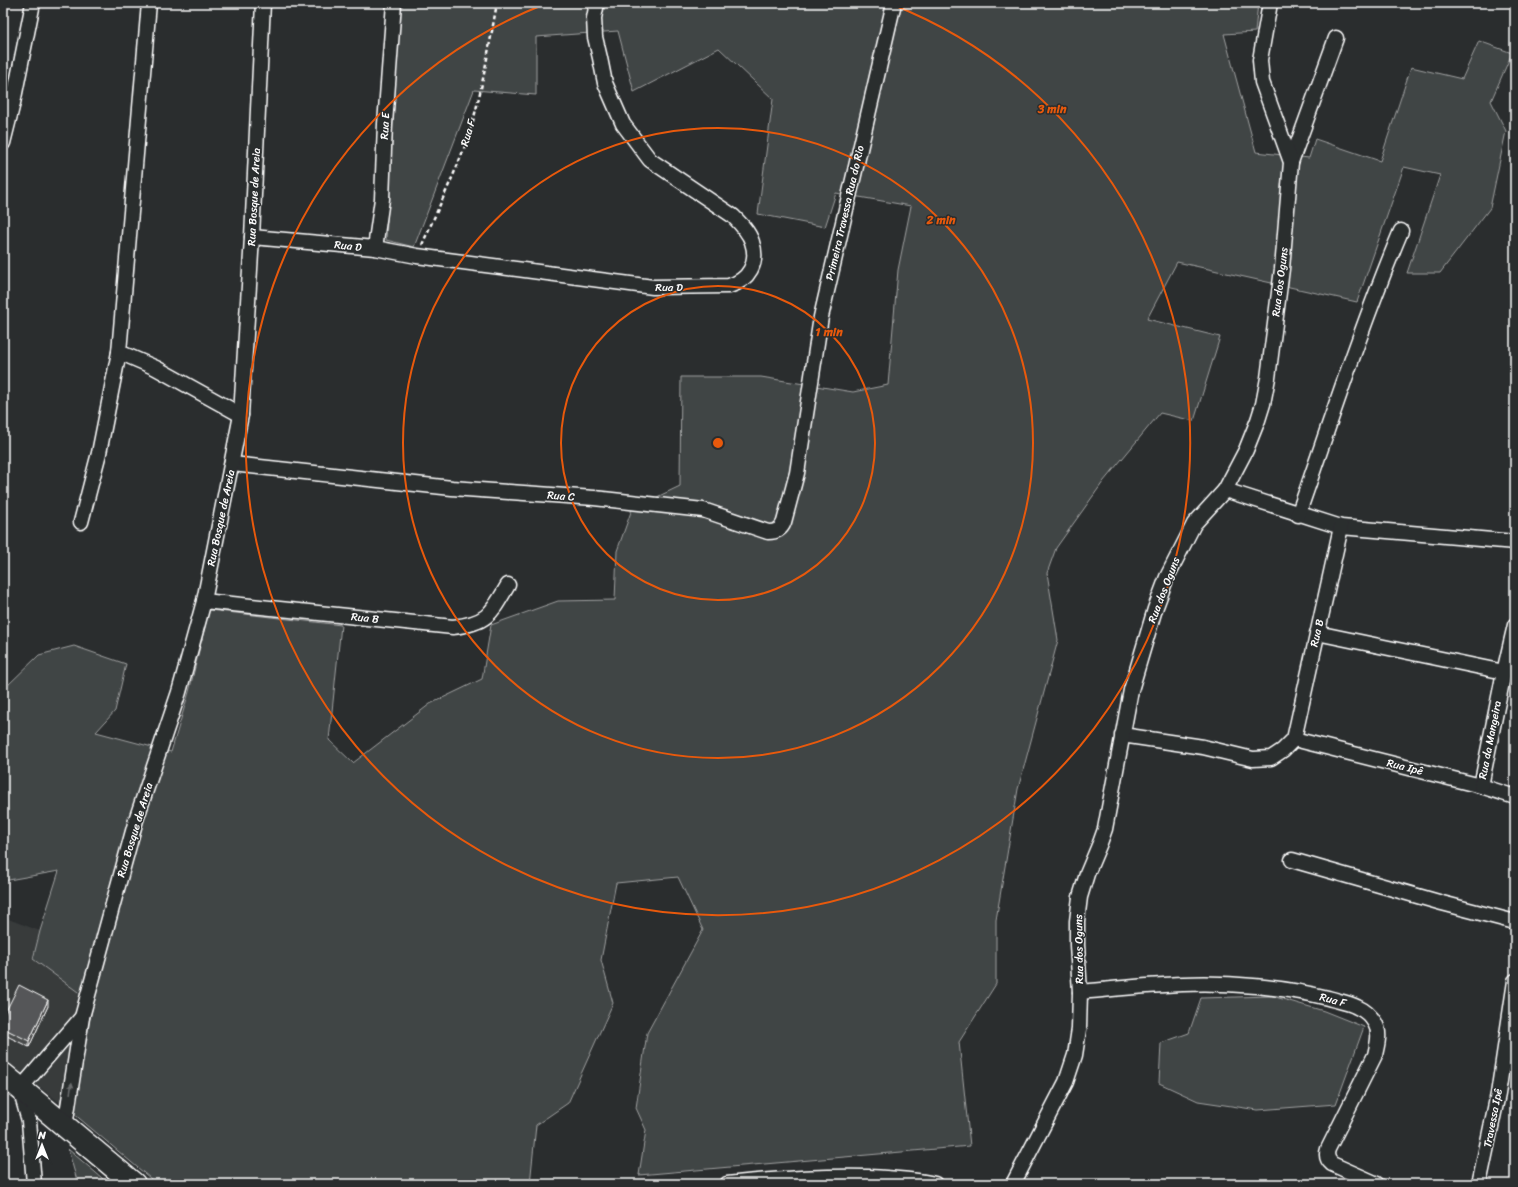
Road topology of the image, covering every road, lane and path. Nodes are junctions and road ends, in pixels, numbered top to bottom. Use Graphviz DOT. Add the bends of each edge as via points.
graph roads {
  1 [pos="33,3"];
  2 [pos="150,3"];
  3 [pos="263,3"];
  4 [pos="394,3"];
  5 [pos="496,3"];
  6 [pos="597,3"];
  7 [pos="894,3"];
  8 [pos="1270,3"];
  9 [pos="1336,38"];
  10 [pos="3,143"];
  11 [pos="1291,162"];
  12 [pos="1401,231"];
  13 [pos="252,236"];
  14 [pos="375,248"];
  15 [pos="417,256"];
  16 [pos="119,352"];
  17 [pos="241,415"];
  18 [pos="803,425"];
  19 [pos="232,464"];
  20 [pos="1225,490"];
  21 [pos="1298,514"];
  22 [pos="81,522"];
  23 [pos="1341,527"];
  24 [pos="1515,542"];
  25 [pos="508,585"];
  26 [pos="204,601"];
  27 [pos="1317,633"];
  28 [pos="1514,634"];
  29 [pos="1504,672"];
  30 [pos="1122,735"];
  31 [pos="1294,739"];
  32 [pos="1481,786"];
  33 [pos="1515,797"];
  34 [pos="1292,860"];
  35 [pos="1515,922"];
  36 [pos="1515,981"];
  37 [pos="1080,992"];
  38 [pos="82,1017"];
  39 [pos="3,1074"];
  40 [pos="20,1090"];
  41 [pos="65,1126"];
  42 [pos="34,1184"];
  43 [pos="134,1184"];
  44 [pos="727,1184"];
  45 [pos="935,1184"];
  46 [pos="1013,1184"];
  47 [pos="1377,1184"];
  48 [pos="1479,1184"];
  1 -- 10 [label="street"];
  2 -- 16 [label="street"];
  3 -- 13 [label="street, Rua Bosque de Areia"];
  4 -- 14 [label="street, Rua E" via="382,199"];
  5 -- 15 [label="path, Rua F" via="487,61 469,134"];
  6 -- 15 [label="street, Rua D" via="594,18 595,37 605,83 623,124 650,160 733,216 742,225 752,240 754,251 754,261 745,279 729,286 653,287"];
  7 -- 18 [label="street, Primeira Travessa Rua do Rio" via="821,317"];
  8 -- 11 [label="street, Rua dos Oguns" via="1260,60 1262,82"];
  9 -- 11 [label="street"];
  11 -- 20 [label="street, Rua dos Oguns" via="1282,269 1263,404 1246,450"];
  12 -- 21 [label="street" via="1360,335"];
  13 -- 14 [label="street, Rua D"];
  13 -- 17 [label="street, Rua Bosque de Areia"];
  14 -- 15 [label="street, Rua D"];
  16 -- 17 [label="street" via="156,368"];
  16 -- 22 [label="street"];
  17 -- 19 [label="street, Rua Bosque de Areia"];
  18 -- 19 [label="street, Rua C" via="797,473 784,522 780,529 772,532 696,510 594,498 452,488"];
  19 -- 26 [label="street, Rua Bosque de Areia"];
  20 -- 21 [label="street"];
  20 -- 30 [label="street, Rua dos Oguns" via="1194,524 1167,577 1155,608 1131,690"];
  21 -- 23 [label="street"];
  23 -- 24 [label="street"];
  23 -- 27 [label="street, Rua B"];
  25 -- 26 [label="street, Rua B" via="490,615 468,626 453,627"];
  26 -- 38 [label="street, Rua Bosque de Areia" via="179,692 136,820"];
  27 -- 29 [label="street"];
  27 -- 31 [label="street, Rua B"];
  28 -- 29 [label="street, Rua da Mangeira"];
  29 -- 32 [label="street, Rua da Mangeira"];
  30 -- 31 [label="street" via="1203,747 1253,760 1271,758"];
  30 -- 37 [label="street, Rua dos Oguns" via="1105,829 1080,896 1077,945"];
  31 -- 32 [label="street, Rua Ipê"];
  32 -- 33 [label="street, Rua Ipê"];
  34 -- 35 [label="street" via="1442,904"];
  36 -- 48 [label="street, Travessa Ipê" via="1498,1094"];
  37 -- 46 [label="street, Rua dos Oguns" via="1075,1055 1066,1082"];
  37 -- 47 [label="street, Rua F" via="1184,984 1223,985 1316,995 1358,1007 1376,1024 1378,1043 1375,1055 1328,1149 1327,1156 1332,1164"];
  38 -- 40 [label="street, Rua Bosque de Areia"];
  41 -- 38 [label="street, Rua Bosque de Areia, one-way"];
  39 -- 40 [label="main road"];
  40 -- 41 [label="main road"];
  40 -- 42 [label="street" via="29,1121"];
  41 -- 43 [label="main road"];
  44 -- 45 [label="street" via="843,1176 899,1178"];
}
